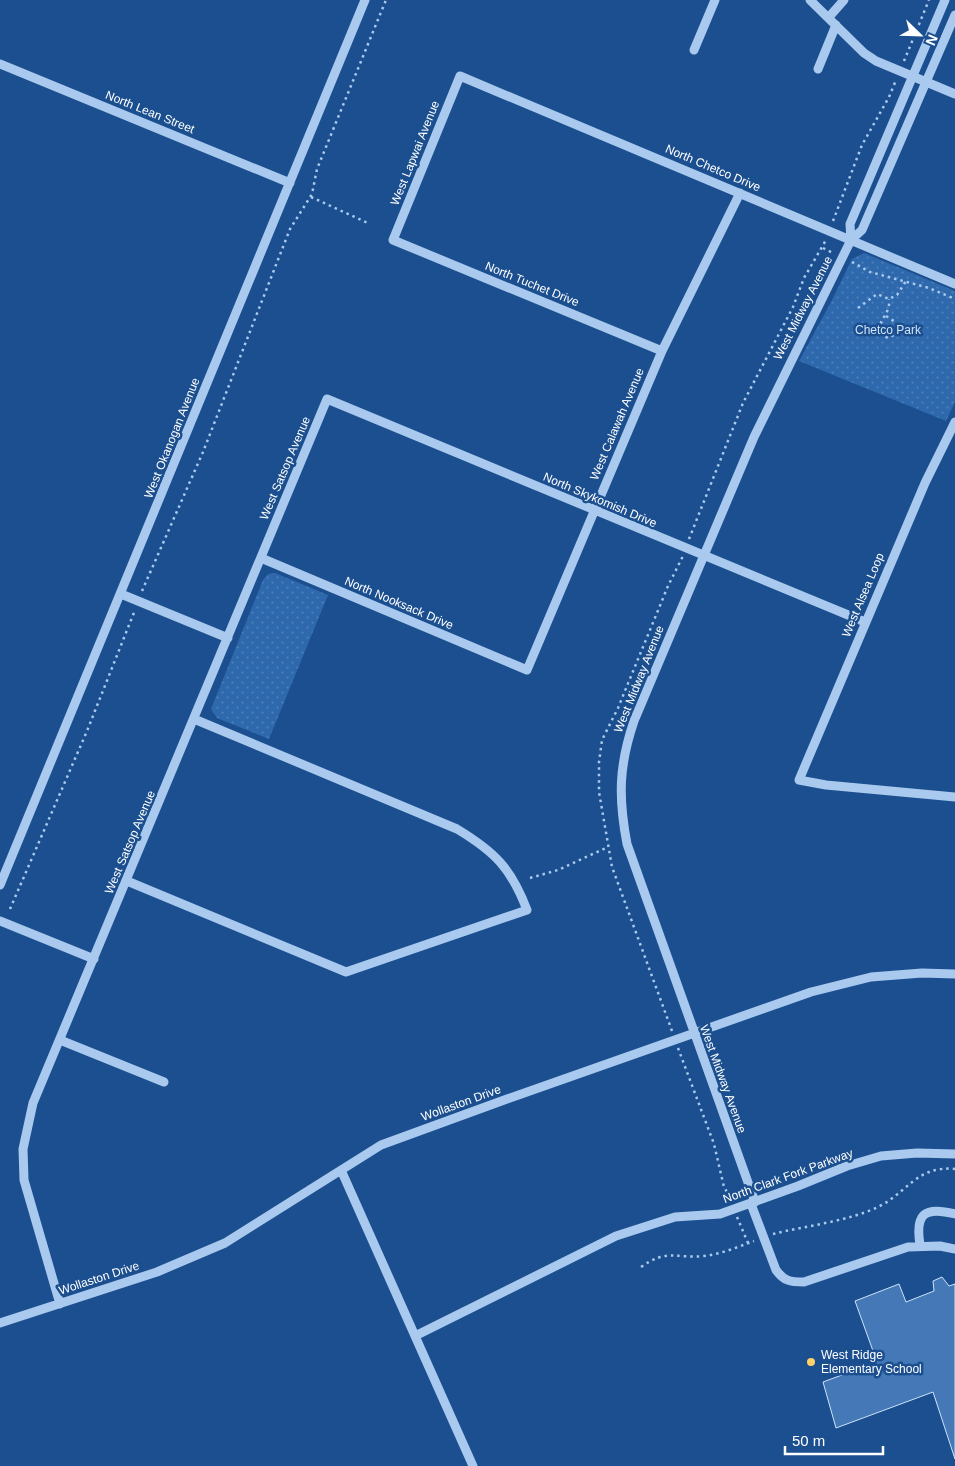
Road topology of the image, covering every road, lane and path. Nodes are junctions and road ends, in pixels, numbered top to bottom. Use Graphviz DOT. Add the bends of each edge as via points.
graph roads {
  1 [pos="365,0"];
  2 [pos="386,0"];
  3 [pos="715,0"];
  4 [pos="810,0"];
  5 [pos="844,0"];
  6 [pos="929,0"];
  7 [pos="945,0"];
  8 [pos="955,15"];
  9 [pos="830,17"];
  10 [pos="836,25"];
  11 [pos="694,50"];
  12 [pos="0,64"];
  13 [pos="818,69"];
  14 [pos="899,72"];
  15 [pos="460,76"];
  16 [pos="913,77"];
  17 [pos="926,82"];
  18 [pos="955,94"];
  19 [pos="290,183"];
  20 [pos="740,194"];
  21 [pos="311,197"];
  22 [pos="370,224"];
  23 [pos="830,231"];
  24 [pos="393,240"];
  25 [pos="851,240"];
  26 [pos="823,248"];
  27 [pos="843,257"];
  28 [pos="906,281"];
  29 [pos="955,284"];
  30 [pos="888,299"];
  31 [pos="955,299"];
  32 [pos="858,308"];
  33 [pos="886,316"];
  34 [pos="662,351"];
  35 [pos="328,399"];
  36 [pos="955,422"];
  37 [pos="594,510"];
  38 [pos="685,549"];
  39 [pos="703,556"];
  40 [pos="261,558"];
  41 [pos="121,594"];
  42 [pos="138,601"];
  43 [pos="865,622"];
  44 [pos="228,638"];
  45 [pos="527,670"];
  46 [pos="194,719"];
  47 [pos="955,797"];
  48 [pos="608,847"];
  49 [pos="530,878"];
  50 [pos="127,881"];
  51 [pos="0,885"];
  52 [pos="10,908"];
  53 [pos="0,921"];
  54 [pos="94,959"];
  55 [pos="955,974"];
  56 [pos="694,1034"];
  57 [pos="60,1040"];
  58 [pos="675,1040"];
  59 [pos="164,1082"];
  60 [pos="955,1154"];
  61 [pos="955,1169"];
  62 [pos="341,1170"];
  63 [pos="753,1203"];
  64 [pos="735,1209"];
  65 [pos="955,1214"];
  66 [pos="763,1238"];
  67 [pos="748,1244"];
  68 [pos="920,1245"];
  69 [pos="955,1249"];
  70 [pos="641,1267"];
  71 [pos="60,1304"];
  72 [pos="0,1323"];
  73 [pos="415,1336"];
  74 [pos="473,1466"];
  1 -- 19 [label="street, West Okanogan Avenue"];
  2 -- 21 [label="path" via="317,169"];
  3 -- 11 [label="street"];
  4 -- 9 [label="street"];
  5 -- 9 [label="street"];
  6 -- 14 [label="path"];
  7 -- 16 [label="street, West Midway Avenue"];
  8 -- 17 [label="street, West Midway Avenue"];
  9 -- 10 [label="street"];
  10 -- 13 [label="street"];
  10 -- 14 [label="street" via="864,53"];
  12 -- 19 [label="street, North Lean Street"];
  14 -- 16 [label="street"];
  14 -- 23 [label="path" via="862,145"];
  15 -- 20 [label="street, North Chetco Drive"];
  15 -- 24 [label="street, West Lapwai Avenue"];
  16 -- 17 [label="street"];
  16 -- 25 [label="street, West Midway Avenue" via="850,224"];
  17 -- 18 [label="street"];
  17 -- 25 [label="street, West Midway Avenue" via="862,230"];
  19 -- 41 [label="street, West Okanogan Avenue"];
  20 -- 23 [label="street, North Chetco Drive"];
  20 -- 34 [label="street, West Calawah Avenue"];
  21 -- 22 [label="path"];
  21 -- 42 [label="path" via="290,230 203,452"];
  23 -- 25 [label="street, North Chetco Drive"];
  23 -- 26 [label="path"];
  24 -- 34 [label="street, North Tuchet Drive"];
  25 -- 27 [label="street, West Midway Avenue"];
  25 -- 29 [label="street, North Chetco Drive"];
  26 -- 27 [label="path"];
  26 -- 38 [label="path" via="804,278 793,307 743,403"];
  27 -- 28 [label="path" via="870,272"];
  27 -- 39 [label="street, West Midway Avenue" via="764,414"];
  28 -- 30 [label="path" via="897,295"];
  28 -- 31 [label="path"];
  30 -- 32 [label="path" via="877,294"];
  30 -- 33 [label="path"];
  33 -- 33 [label="path" via="880,323 879,333 893,337 896,324"];
  34 -- 37 [label="street, West Calawah Avenue"];
  35 -- 37 [label="street, North Skykomish Drive"];
  35 -- 40 [label="street, West Satsop Avenue"];
  36 -- 43 [label="street, West Alsea Loop"];
  37 -- 38 [label="street, North Skykomish Drive"];
  37 -- 45 [label="street, West Calawah Avenue"];
  38 -- 39 [label="street, North Skykomish Drive"];
  38 -- 48 [label="path" via="602,740 599,792"];
  39 -- 43 [label="street, North Skykomish Drive"];
  39 -- 56 [label="street, West Midway Avenue" via="634,720 626,744 620,792 626,844"];
  40 -- 44 [label="street, West Satsop Avenue"];
  40 -- 45 [label="street, North Nooksack Drive"];
  41 -- 42 [label="street"];
  41 -- 51 [label="street, West Okanogan Avenue"];
  42 -- 44 [label="street"];
  42 -- 52 [label="path" via="87,731"];
  43 -- 47 [label="street, West Alsea Loop" via="799,780"];
  44 -- 46 [label="street, West Satsop Avenue"];
  46 -- 50 [label="street, West Satsop Avenue"];
  46 -- 50 [label="street" via="456,829 478,842 508,871 527,910 346,972"];
  48 -- 49 [label="path" via="558,870"];
  48 -- 58 [label="path" via="612,867"];
  50 -- 54 [label="street, West Satsop Avenue"];
  53 -- 54 [label="street"];
  54 -- 57 [label="street, West Satsop Avenue"];
  55 -- 56 [label="street, Wollaston Drive" via="871,976 812,992"];
  56 -- 58 [label="street, Wollaston Drive"];
  56 -- 63 [label="street, West Midway Avenue"];
  57 -- 59 [label="street"];
  57 -- 71 [label="street, West Satsop Avenue" via="33,1103 23,1149 24,1180"];
  58 -- 62 [label="street, Wollaston Drive" via="381,1145"];
  58 -- 64 [label="path" via="714,1144 724,1187"];
  60 -- 63 [label="street, North Clark Fork Parkway" via="881,1156"];
  61 -- 66 [label="path" via="930,1170 879,1206"];
  62 -- 71 [label="street, Wollaston Drive" via="225,1243 157,1272"];
  62 -- 73 [label="street"];
  63 -- 64 [label="street, North Clark Fork Parkway"];
  63 -- 66 [label="street, West Midway Avenue"];
  64 -- 67 [label="path"];
  64 -- 73 [label="street, North Clark Fork Parkway" via="720,1214 675,1216 616,1236"];
  65 -- 68 [label="street" via="931,1211 924,1214 918,1220"];
  66 -- 67 [label="path"];
  66 -- 68 [label="street, West Midway Avenue" via="776,1270 790,1282 804,1282"];
  67 -- 70 [label="path" via="705,1256 655,1257"];
  68 -- 69 [label="street"];
  71 -- 72 [label="street, Wollaston Drive"];
  73 -- 74 [label="street"];
}
